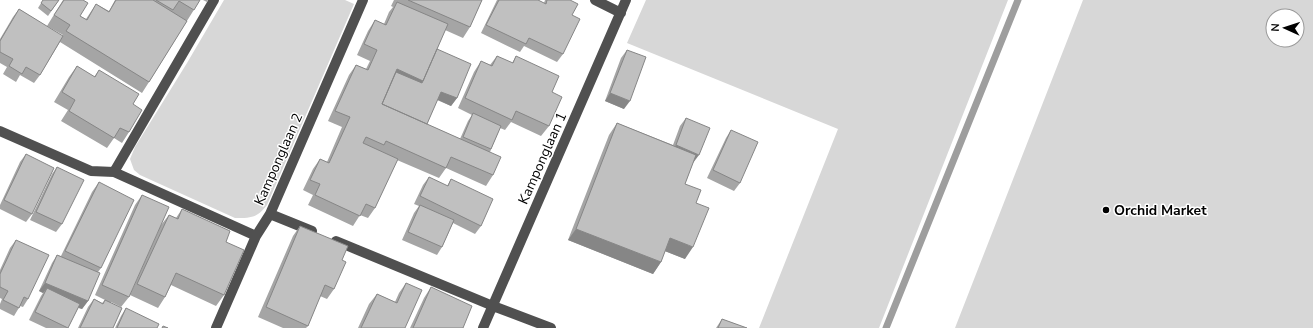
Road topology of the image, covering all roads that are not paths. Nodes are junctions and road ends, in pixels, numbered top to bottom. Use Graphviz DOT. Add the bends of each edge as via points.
graph roads {
  1 [pos="214,0"];
  2 [pos="363,0"];
  3 [pos="595,0"];
  4 [pos="626,0"];
  5 [pos="621,13"];
  6 [pos="0,130"];
  7 [pos="114,172"];
  8 [pos="270,214"];
  9 [pos="256,236"];
  10 [pos="493,306"];
  11 [pos="216,328"];
  12 [pos="483,328"];
  13 [pos="551,328"];
  1 -- 7 [label="street"];
  2 -- 8 [label="street, Kamponglaan 2"];
  3 -- 5 [label="street"];
  4 -- 5 [label="street, Kamponglaan 1"];
  5 -- 10 [label="street, Kamponglaan 1"];
  6 -- 7 [label="street" via="91,171"];
  7 -- 9 [label="street"];
  8 -- 9 [label="street, Kamponglaan 2"];
  8 -- 10 [label="street"];
  9 -- 11 [label="street, Kamponglaan 2"];
  10 -- 12 [label="street, Kamponglaan 1"];
  10 -- 13 [label="street"];
}
